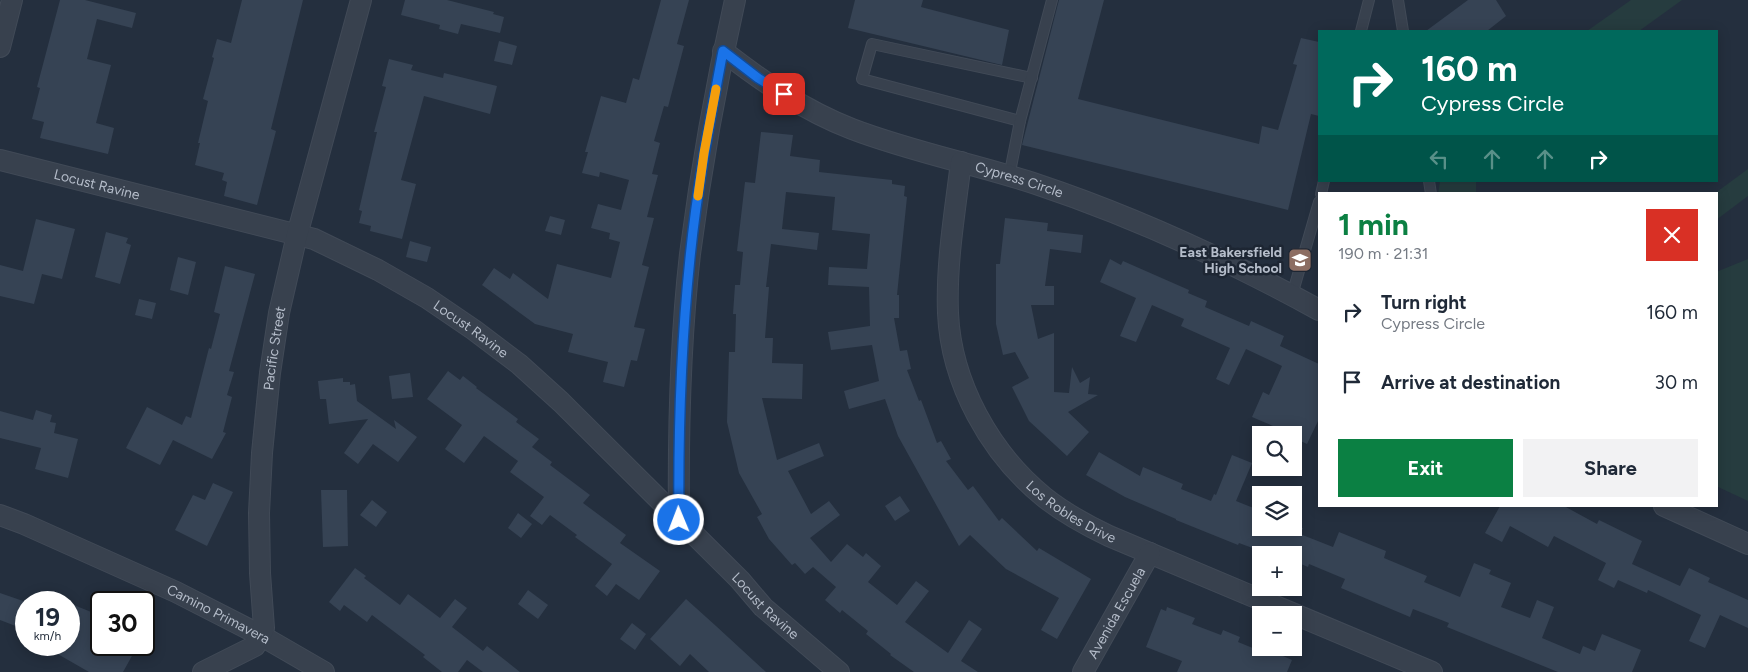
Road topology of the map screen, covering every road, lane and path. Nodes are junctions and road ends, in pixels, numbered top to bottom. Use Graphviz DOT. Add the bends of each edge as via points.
graph roads {
  1 [pos="12,0"];
  2 [pos="361,0"];
  3 [pos="735,0"];
  4 [pos="1052,0"];
  5 [pos="1369,0"];
  6 [pos="1398,0"];
  7 [pos="1361,30"];
  8 [pos="1403,30"];
  9 [pos="0,47"];
  10 [pos="723,51"];
  11 [pos="1032,78"];
  12 [pos="1020,121"];
  13 [pos="0,160"];
  14 [pos="961,162"];
  15 [pos="1009,176"];
  16 [pos="1318,205"];
  17 [pos="297,235"];
  18 [pos="1292,295"];
  19 [pos="1318,309"];
  20 [pos="1666,507"];
  21 [pos="0,515"];
  22 [pos="679,520"];
  23 [pos="1748,544"];
  24 [pos="1150,553"];
  25 [pos="260,635"];
  26 [pos="203,672"];
  27 [pos="324,672"];
  28 [pos="839,672"];
  29 [pos="1083,672"];
  30 [pos="1432,672"];
  1 -- 9 [label="street"];
  2 -- 17 [label="street, Pacific Street"];
  3 -- 10 [label="street"];
  4 -- 11 [label="lane"];
  5 -- 7 [label="lane"];
  6 -- 8 [label="lane"];
  10 -- 14 [label="street, Cypress Circle" via="803,106 850,128 900,146"];
  10 -- 22 [label="street" via="704,153 690,256 682,359"];
  11 -- 12 [label="lane"];
  11 -- 12 [label="lane" via="872,44 862,79"];
  12 -- 15 [label="lane"];
  13 -- 17 [label="street, Locust Ravine"];
  14 -- 15 [label="street, Cypress Circle"];
  14 -- 24 [label="street, Los Robles Drive" via="948,283 948,316 963,383 978,416 1017,472 1044,497 1074,518"];
  15 -- 18 [label="street, Cypress Circle" via="1180,239"];
  16 -- 18 [label="lane"];
  17 -- 22 [label="street, Locust Ravine" via="314,239 378,270 474,330 561,402"];
  17 -- 25 [label="street, Pacific Street" via="279,313 262,453 259,513 264,628"];
  18 -- 19 [label="street, Cypress Circle"];
  20 -- 23 [label="street"];
  21 -- 25 [label="street, Camino Primavera" via="133,571"];
  22 -- 28 [label="street, Locust Ravine" via="763,607"];
  24 -- 29 [label="street, Avenida Escuela"];
  24 -- 30 [label="street, Los Robles Drive"];
  25 -- 26 [label="street" via="255,646"];
  25 -- 27 [label="street, Camino Primavera"];
}
